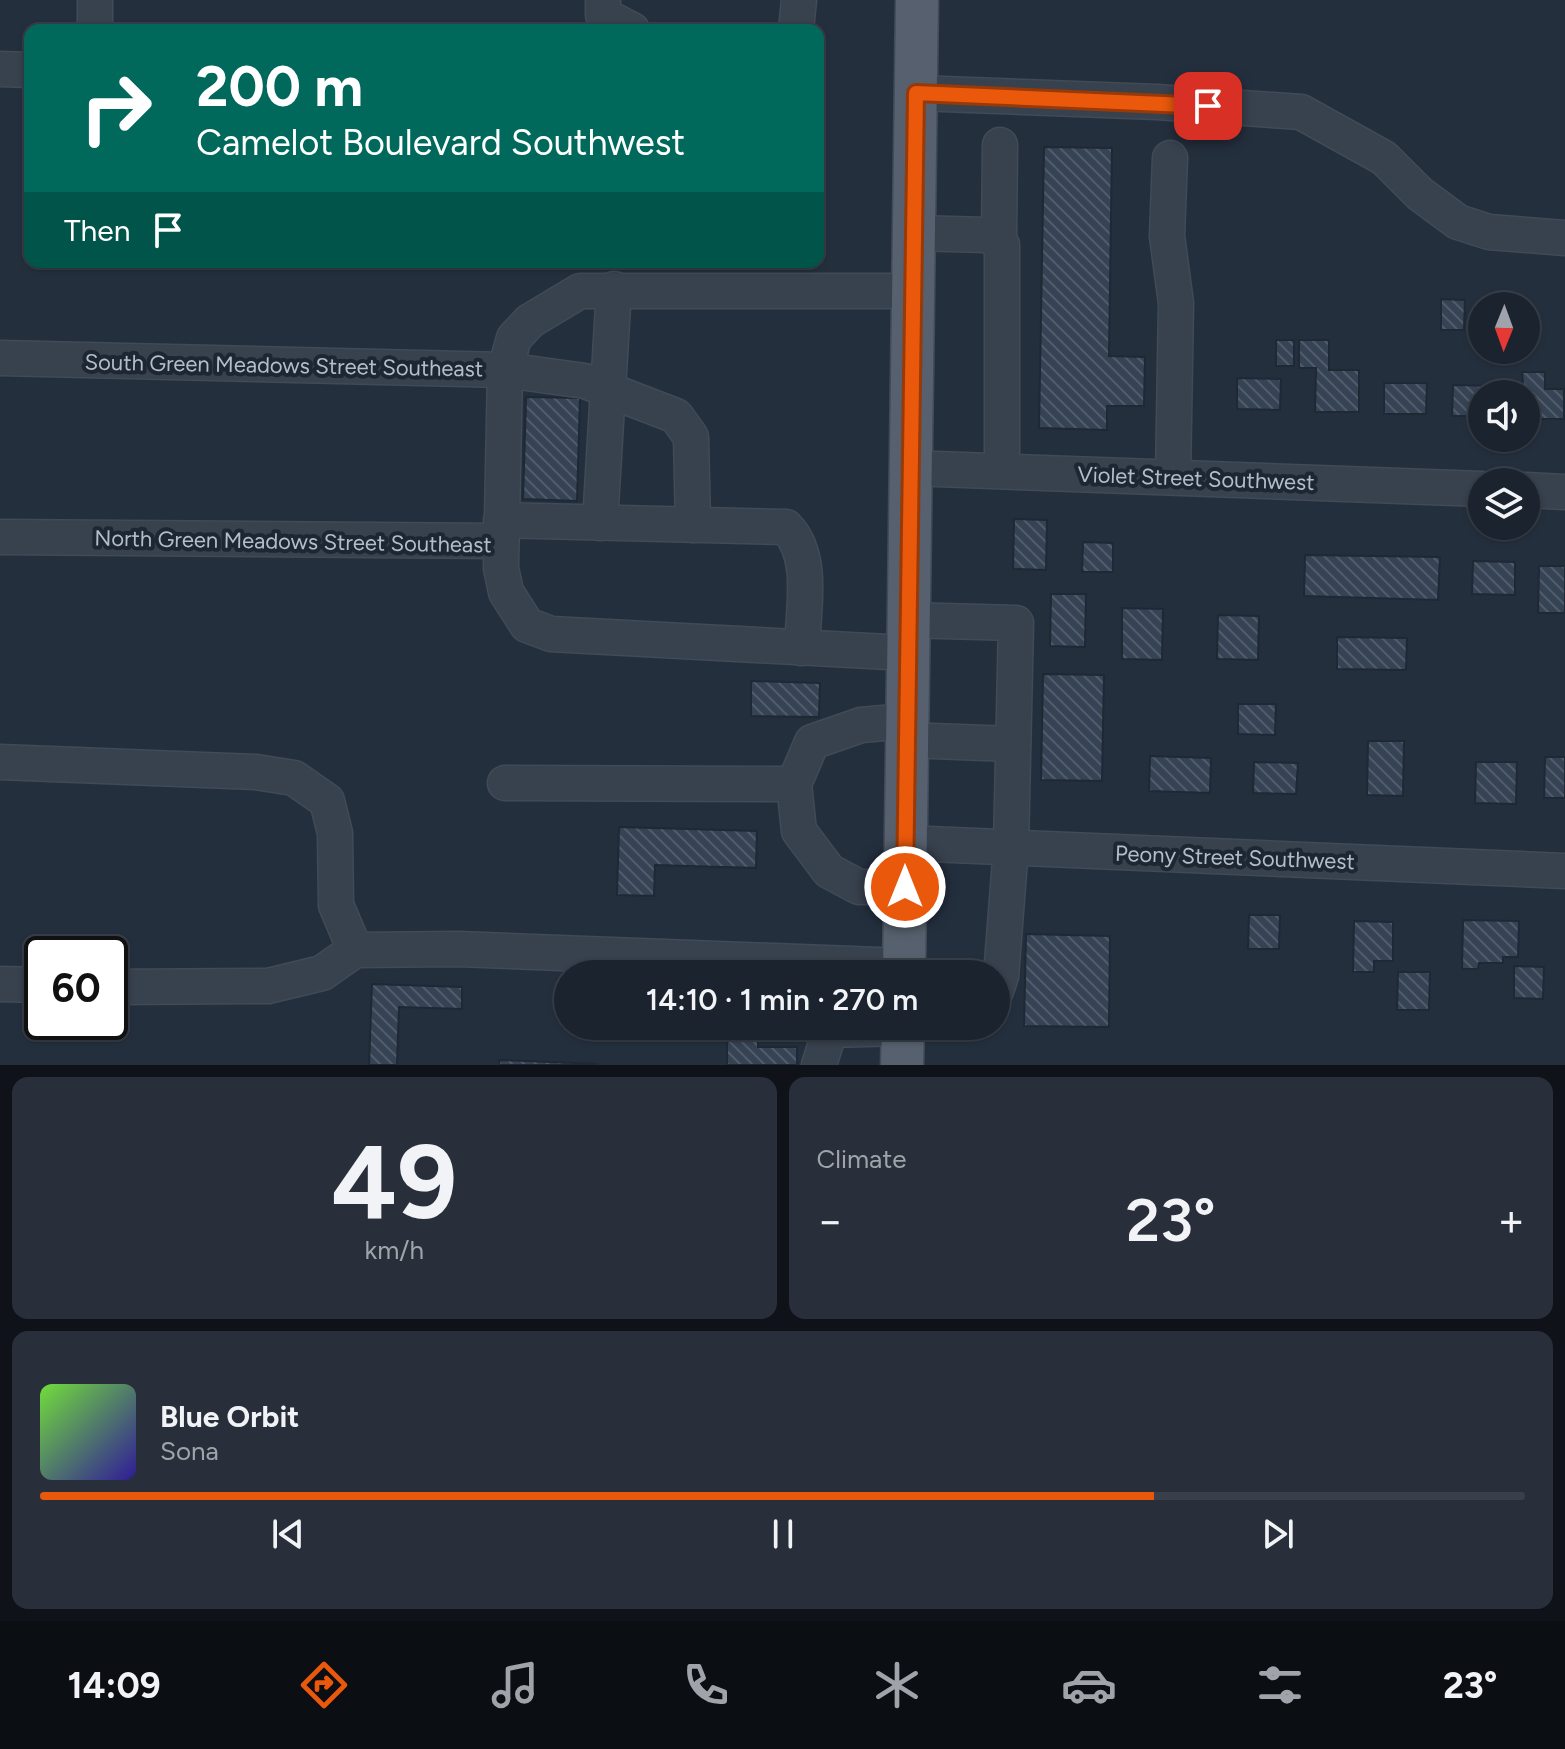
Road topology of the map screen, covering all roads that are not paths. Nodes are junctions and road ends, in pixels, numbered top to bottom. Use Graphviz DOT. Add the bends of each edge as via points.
graph roads {
  1 [pos="95,0"];
  2 [pos="603,0"];
  3 [pos="799,0"];
  4 [pos="917,0"];
  5 [pos="95,24"];
  6 [pos="620,24"];
  7 [pos="797,24"];
  8 [pos="0,69"];
  9 [pos="24,70"];
  10 [pos="916,93"];
  11 [pos="1000,145"];
  12 [pos="1170,158"];
  13 [pos="913,233"];
  14 [pos="1565,238"];
  15 [pos="999,240"];
  16 [pos="614,289"];
  17 [pos="912,291"];
  18 [pos="0,358"];
  19 [pos="505,370"];
  20 [pos="609,390"];
  21 [pos="909,468"];
  22 [pos="1002,471"];
  23 [pos="1173,477"];
  24 [pos="1468,488"];
  25 [pos="1540,491"];
  26 [pos="1565,492"];
  27 [pos="600,523"];
  28 [pos="693,525"];
  29 [pos="501,530"];
  30 [pos="0,537"];
  31 [pos="907,636"];
  32 [pos="802,648"];
  33 [pos="905,730"];
  34 [pos="1013,744"];
  35 [pos="0,762"];
  36 [pos="505,783"];
  37 [pos="794,784"];
  38 [pos="905,843"];
  39 [pos="1011,847"];
  40 [pos="1565,871"];
  41 [pos="905,887"];
  42 [pos="355,950"];
  43 [pos="692,960"];
  44 [pos="904,960"];
  45 [pos="1002,960"];
  46 [pos="0,984"];
  47 [pos="24,985"];
  48 [pos="128,987"];
  49 [pos="827,1040"];
  50 [pos="819,1065"];
  1 -- 5 [label="street"];
  2 -- 6 [label="street" via="603,15"];
  3 -- 7 [label="street"];
  4 -- 10 [label="main road"];
  8 -- 9 [label="street"];
  10 -- 13 [label="main road"];
  10 -- 14 [label="street" via="1301,112 1384,158 1458,222 1489,232"];
  11 -- 15 [label="street"];
  12 -- 23 [label="street" via="1167,236 1176,303"];
  13 -- 15 [label="street" via="988,235"];
  13 -- 17 [label="main road"];
  15 -- 22 [label="street"];
  16 -- 17 [label="street, South Green Meadows Street Southeast"];
  16 -- 19 [label="street, South Green Meadows Street Southeast" via="580,291 530,321 514,338"];
  16 -- 20 [label="street"];
  17 -- 21 [label="main road"];
  18 -- 19 [label="street, South Green Meadows Street Southeast"];
  19 -- 20 [label="street" via="585,381"];
  19 -- 29 [label="street"];
  20 -- 27 [label="street"];
  20 -- 28 [label="street" via="676,416 687,427"];
  21 -- 22 [label="street, Violet Street Southwest"];
  21 -- 31 [label="main road"];
  22 -- 23 [label="street, Violet Street Southwest"];
  23 -- 24 [label="street, Violet Street Southwest"];
  25 -- 26 [label="street"];
  27 -- 28 [label="street"];
  27 -- 29 [label="street"];
  28 -- 32 [label="street" via="786,527 796,537 804,565"];
  29 -- 30 [label="street, North Green Meadows Street Southeast"];
  29 -- 32 [label="street, North Green Meadows Street Southeast" via="506,592 527,625 551,634"];
  31 -- 32 [label="street, North Green Meadows Street Southeast"];
  31 -- 33 [label="main road"];
  31 -- 34 [label="street, North Green Meadows Street Southeast" via="1016,623"];
  33 -- 34 [label="street"];
  33 -- 37 [label="street" via="861,725 812,742"];
  33 -- 38 [label="main road"];
  34 -- 39 [label="street"];
  35 -- 42 [label="street" via="228,770 294,778 327,801 335,833 336,905"];
  36 -- 37 [label="street"];
  37 -- 41 [label="street" via="799,831 829,871 859,887"];
  38 -- 39 [label="street, Peony Street Southwest"];
  38 -- 41 [label="main road"];
  39 -- 40 [label="street, Peony Street Southwest"];
  39 -- 45 [label="street"];
  41 -- 44 [label="main road"];
  42 -- 43 [label="street" via="458,949"];
  42 -- 48 [label="street" via="322,973 268,986"];
  46 -- 47 [label="street"];
  49 -- 50 [label="street"];
}
